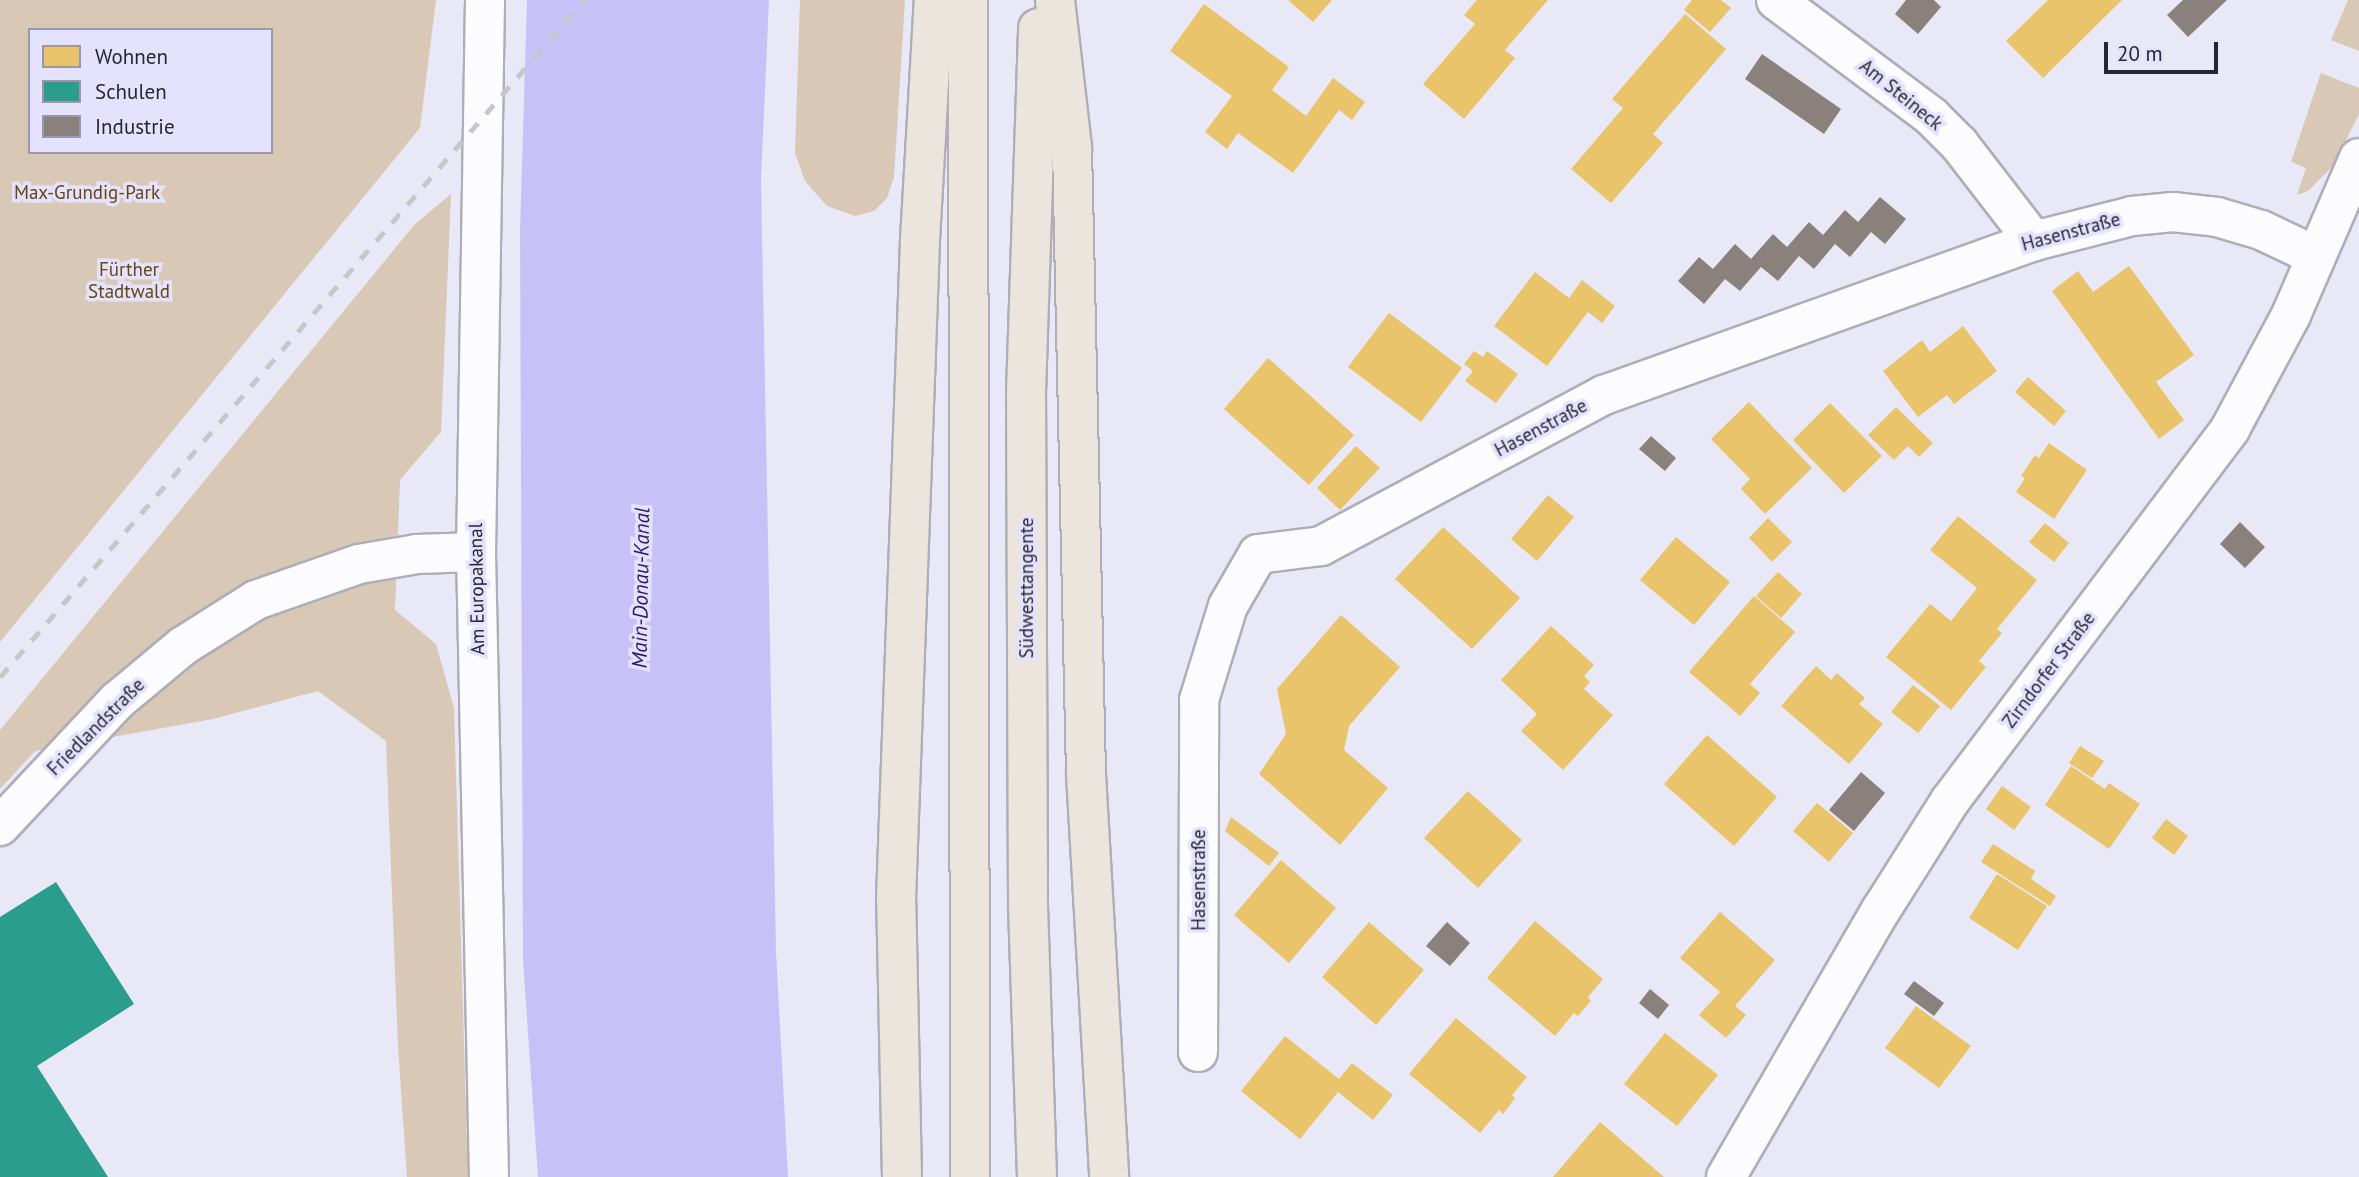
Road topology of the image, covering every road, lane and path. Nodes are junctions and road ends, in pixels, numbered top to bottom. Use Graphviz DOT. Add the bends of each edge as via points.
graph roads {
  1 [pos="485,0"];
  2 [pos="934,0"];
  3 [pos="968,0"];
  4 [pos="1039,0"];
  5 [pos="1055,0"];
  6 [pos="1776,0"];
  7 [pos="2359,158"];
  8 [pos="2034,241"];
  9 [pos="2316,256"];
  10 [pos="476,552"];
  11 [pos="0,827"];
  12 [pos="1198,1052"];
  13 [pos="489,1177"];
  14 [pos="902,1177"];
  15 [pos="970,1177"];
  16 [pos="1037,1177"];
  17 [pos="1109,1177"];
  18 [pos="1726,1177"];
  1 -- 10 [label="main road, Am Europakanal"];
  2 -- 14 [label="highway" via="920,240 897,860"];
  3 -- 15 [label="highway"];
  4 -- 16 [label="highway, Südwesttangente" via="1026,393 1028,903"];
  5 -- 17 [label="highway" via="1072,148 1086,775"];
  6 -- 8 [label="main road, Am Steineck" via="1931,116 1959,144"];
  7 -- 9 [label="main road, Zirndorfer Straße"];
  8 -- 9 [label="main road, Hasenstraße" via="2132,216 2173,212 2217,217 2261,230"];
  8 -- 12 [label="main road, Hasenstraße" via="1604,395 1321,546 1258,554 1228,606 1199,700"];
  9 -- 18 [label="main road, Zirndorfer Straße" via="2291,315 2230,429 1950,801"];
  10 -- 11 [label="main road, Friedlandstraße" via="417,554 359,564 256,600 183,646 117,701"];
  10 -- 13 [label="main road, Am Europakanal"];
}
